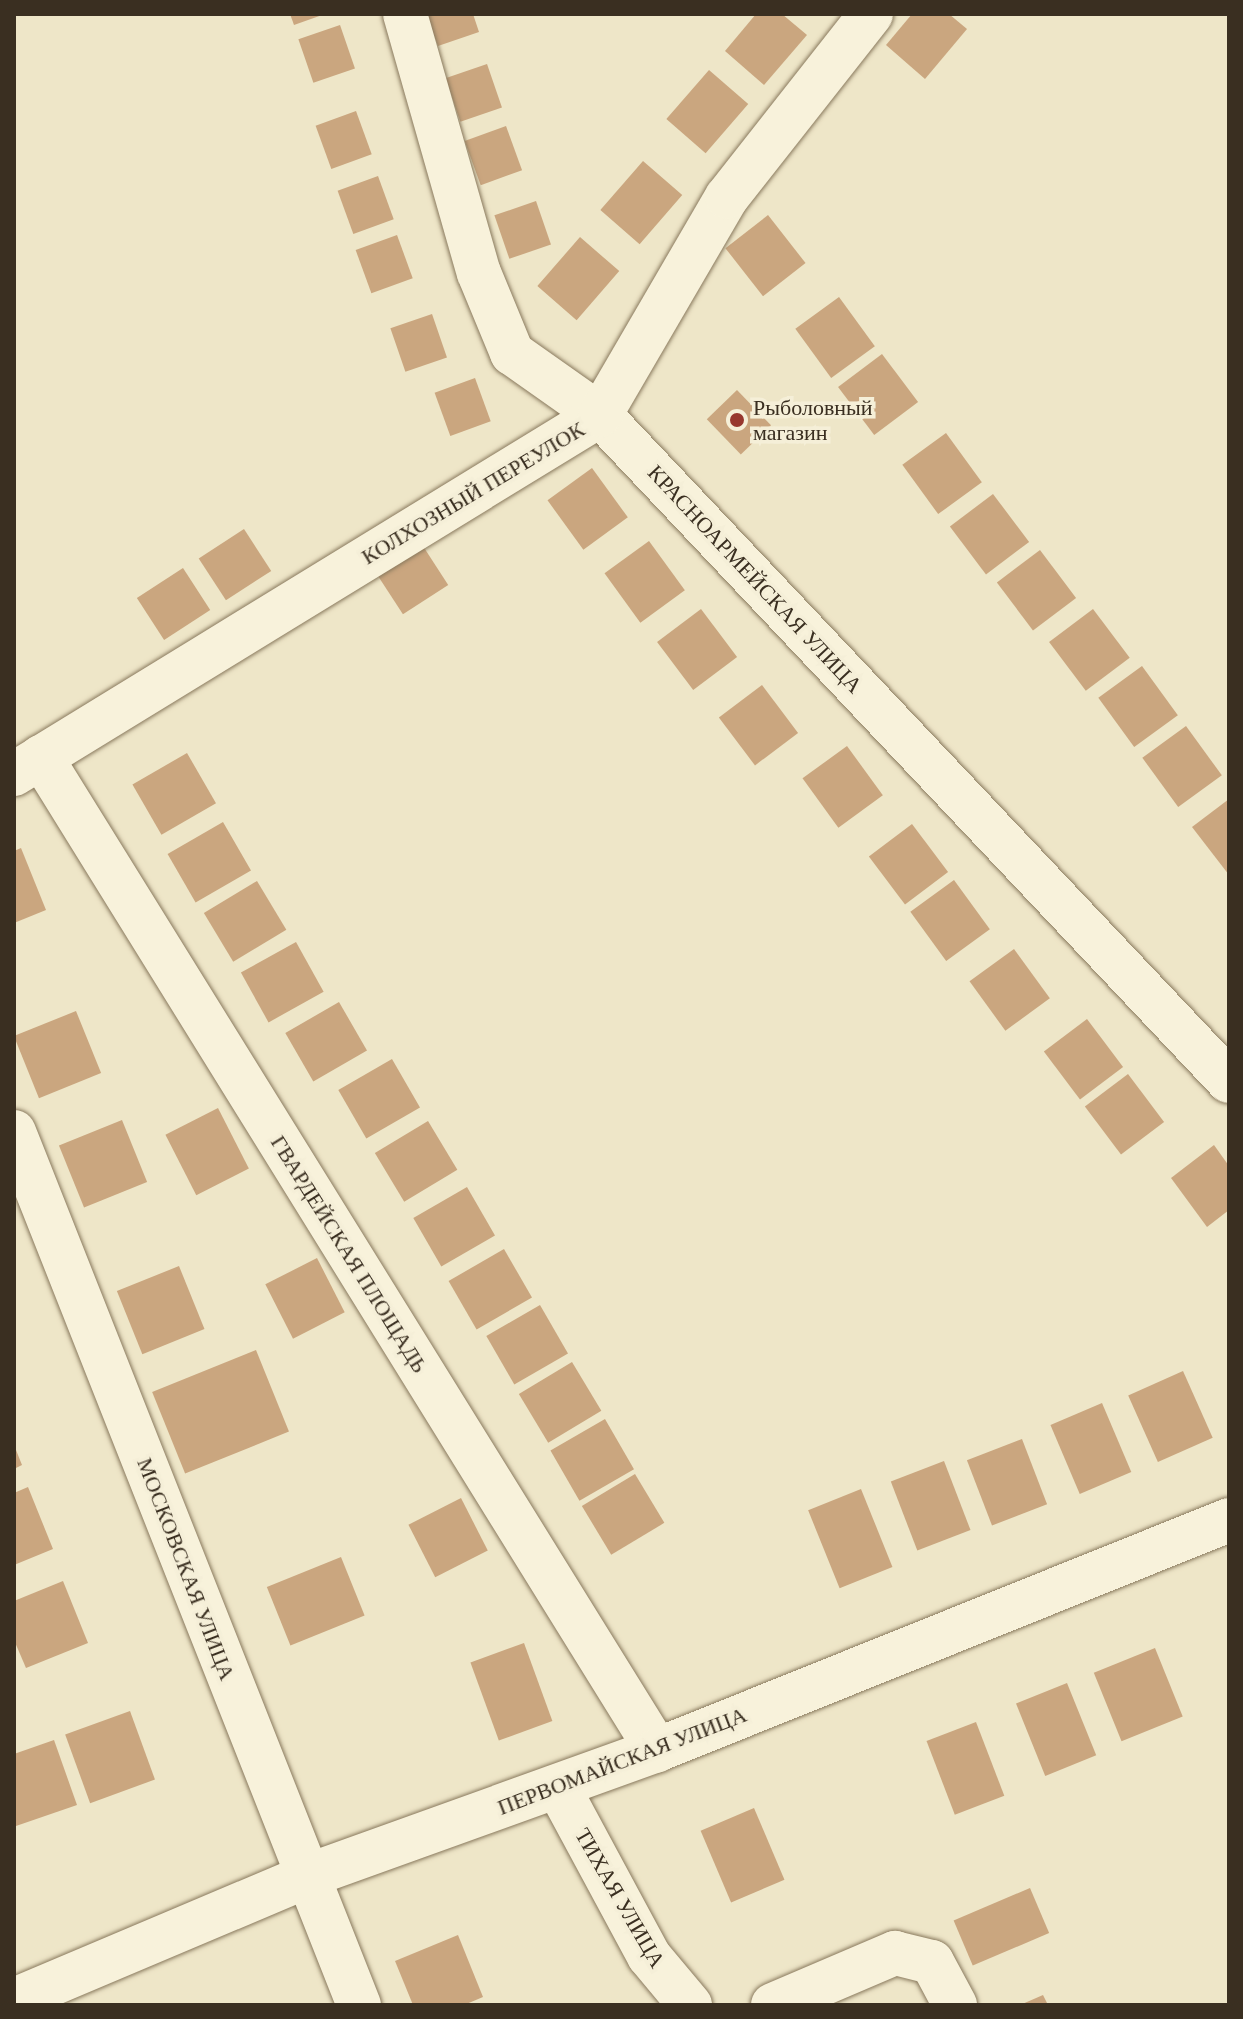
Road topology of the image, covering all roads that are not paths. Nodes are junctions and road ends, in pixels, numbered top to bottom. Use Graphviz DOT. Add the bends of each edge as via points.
graph roads {
  1 [pos="405,14"];
  2 [pos="871,14"];
  3 [pos="600,415"];
  4 [pos="28,765"];
  5 [pos="1229,1081"];
  6 [pos="14,1132"];
  7 [pos="1229,1520"];
  8 [pos="657,1750"];
  9 [pos="558,1787"];
  10 [pos="307,1876"];
  11 [pos="14,2000"];
  12 [pos="359,2005"];
  13 [pos="690,2005"];
  14 [pos="773,2005"];
  15 [pos="955,2005"];
  1 -- 3 [label="street, КРАСНОАРМЕЙСКАЯ УЛИЦА" via="479,273 512,353"];
  2 -- 3 [label="street, КОЛХОЗНЫЙ ПЕРЕУЛОК" via="727,197"];
  3 -- 4 [label="street, КОЛХОЗНЫЙ ПЕРЕУЛОК"];
  3 -- 5 [label="street, КРАСНОАРМЕЙСКАЯ УЛИЦА"];
  4 -- 8 [label="street, ГВАРДЕЙСКАЯ ПЛОЩАДЬ"];
  6 -- 10 [label="street, МОСКОВСКАЯ УЛИЦА"];
  7 -- 8 [label="street, ПЕРВОМАЙСКАЯ УЛИЦА"];
  8 -- 9 [label="street, ПЕРВОМАЙСКАЯ УЛИЦА"];
  9 -- 10 [label="street, ПЕРВОМАЙСКАЯ УЛИЦА"];
  9 -- 13 [label="street, ТИХАЯ УЛИЦА" via="649,1956"];
  10 -- 11 [label="street, ПЕРВОМАЙСКАЯ УЛИЦА"];
  10 -- 12 [label="street, МОСКОВСКАЯ УЛИЦА"];
  14 -- 15 [label="street" via="895,1953 932,1962"];
}
